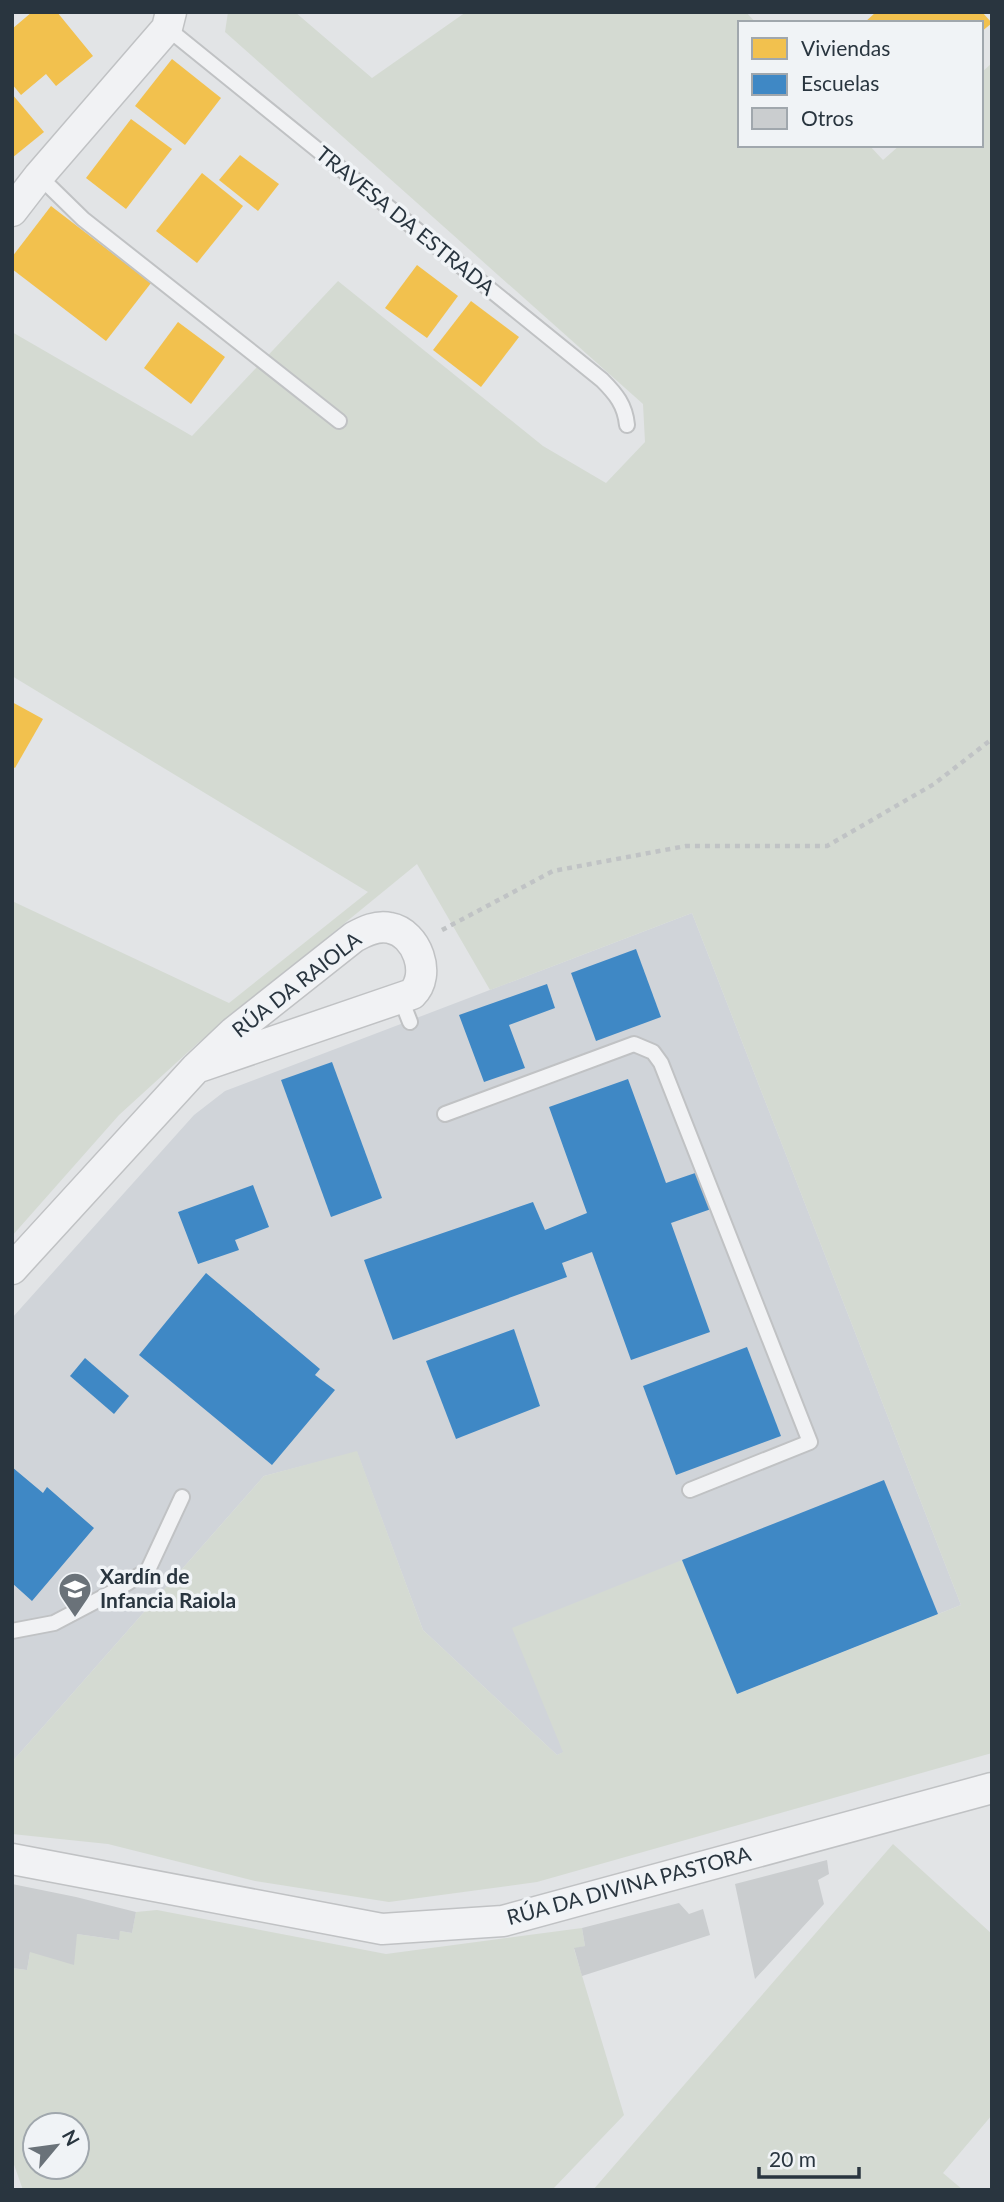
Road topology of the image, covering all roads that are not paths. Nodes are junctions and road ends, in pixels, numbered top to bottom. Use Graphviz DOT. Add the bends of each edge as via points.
graph roads {
  1 [pos="166,18"];
  2 [pos="39,176"];
  3 [pos="12,211"];
  4 [pos="339,421"];
  5 [pos="627,425"];
  6 [pos="195,1068"];
  7 [pos="444,1114"];
  8 [pos="12,1269"];
  9 [pos="690,1490"];
  10 [pos="182,1497"];
  11 [pos="12,1631"];
  12 [pos="992,1788"];
  13 [pos="12,1859"];
  1 -- 2 [label="street"];
  1 -- 5 [label="lane, TRAVESA DA ESTRADA" via="602,380 626,410"];
  2 -- 3 [label="street"];
  2 -- 4 [label="lane" via="83,219"];
  6 -- 6 [label="street, RÚA DA RAIOLA" via="406,1011 421,979 414,946 392,928 364,932 234,1032"];
  6 -- 8 [label="street, RÚA DA RAIOLA"];
  7 -- 9 [label="lane" via="634,1044 653,1052 662,1063 810,1442"];
  10 -- 11 [label="lane" via="148,1570 54,1623"];
  12 -- 13 [label="street, RÚA DA DIVINA PASTORA" via="503,1921 382,1929"];
}
